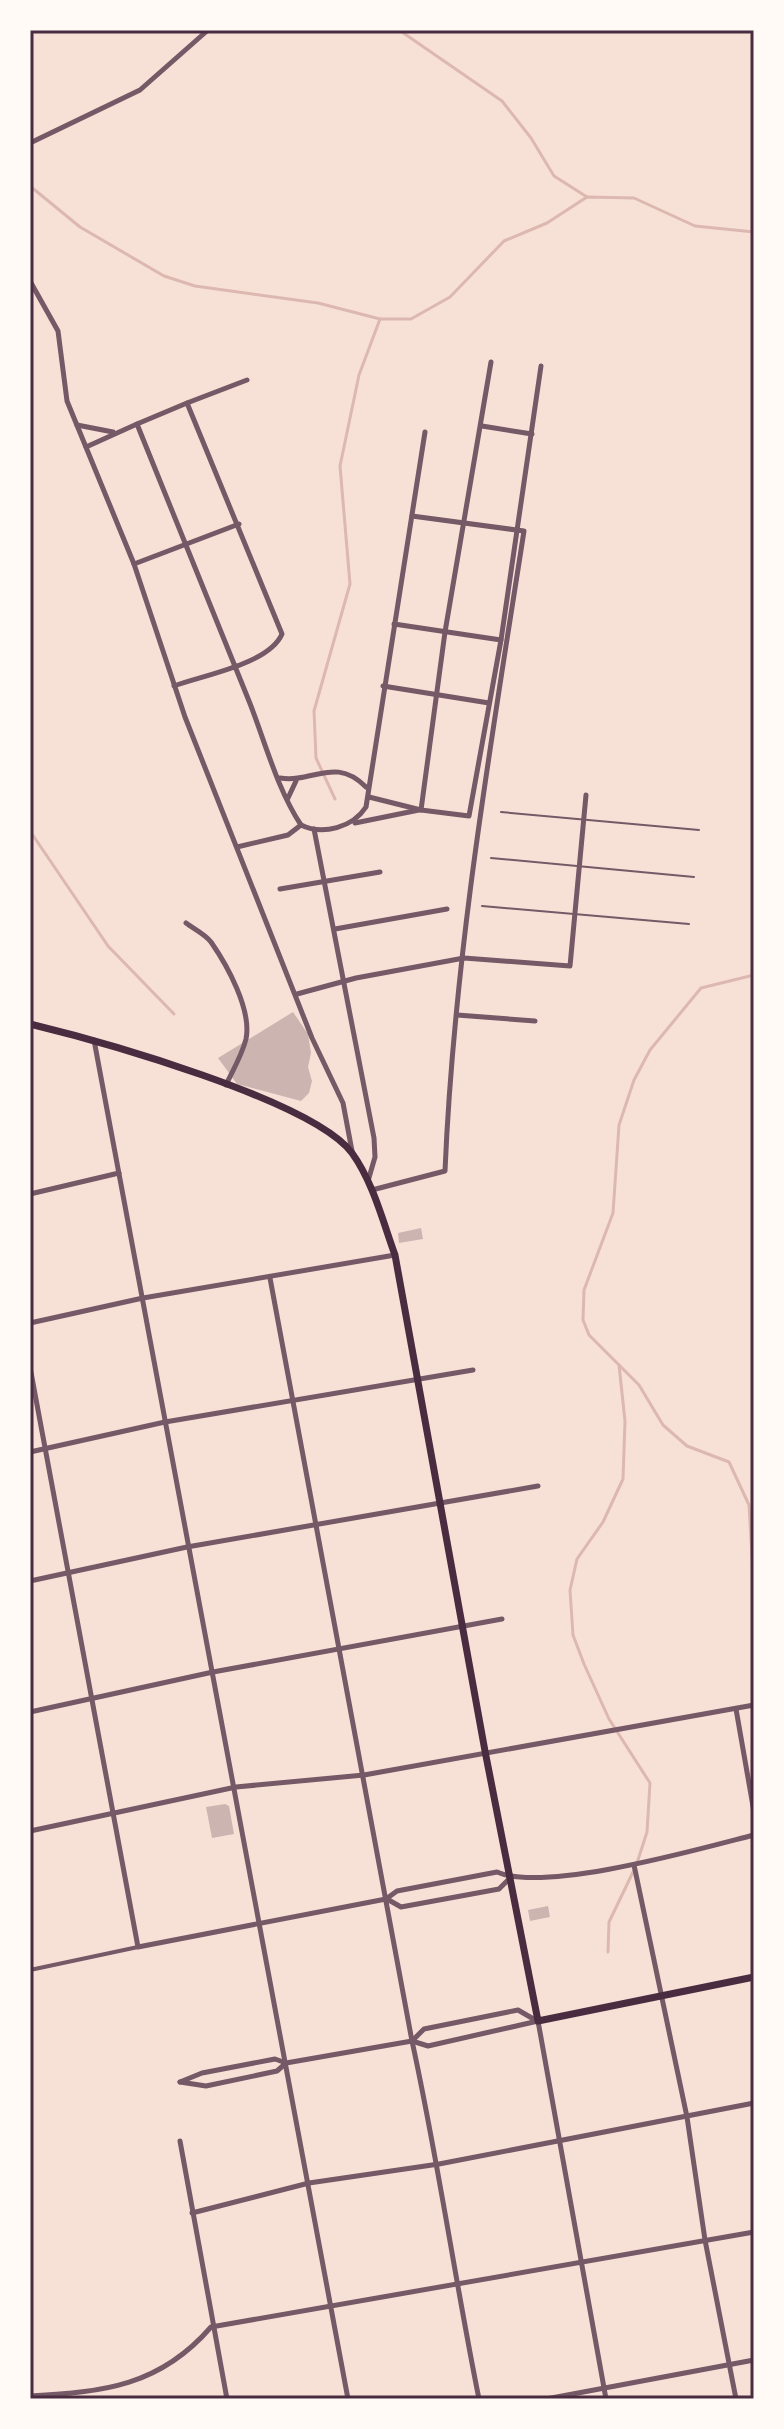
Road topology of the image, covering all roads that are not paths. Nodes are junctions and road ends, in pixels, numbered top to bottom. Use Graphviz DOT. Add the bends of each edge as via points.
graph roads {
  1 [pos="208,30"];
  2 [pos="30,143"];
  3 [pos="30,281"];
  4 [pos="491,362"];
  5 [pos="541,366"];
  6 [pos="247,380"];
  7 [pos="187,403"];
  8 [pos="137,424"];
  9 [pos="77,425"];
  10 [pos="482,426"];
  11 [pos="114,432"];
  12 [pos="425,432"];
  13 [pos="532,434"];
  14 [pos="86,447"];
  15 [pos="412,516"];
  16 [pos="465,523"];
  17 [pos="239,524"];
  18 [pos="518,530"];
  19 [pos="186,546"];
  20 [pos="134,564"];
  21 [pos="394,624"];
  22 [pos="445,632"];
  23 [pos="501,640"];
  24 [pos="234,665"];
  25 [pos="174,686"];
  26 [pos="383,686"];
  27 [pos="436,694"];
  28 [pos="489,703"];
  29 [pos="370,769"];
  30 [pos="355,776"];
  31 [pos="280,778"];
  32 [pos="296,781"];
  33 [pos="367,788"];
  34 [pos="586,795"];
  35 [pos="369,797"];
  36 [pos="287,799"];
  37 [pos="421,810"];
  38 [pos="501,812"];
  39 [pos="583,820"];
  40 [pos="350,824"];
  41 [pos="301,825"];
  42 [pos="314,829"];
  43 [pos="699,830"];
  44 [pos="237,847"];
  45 [pos="491,858"];
  46 [pos="579,866"];
  47 [pos="380,872"];
  48 [pos="694,877"];
  49 [pos="326,882"];
  50 [pos="280,889"];
  51 [pos="482,906"];
  52 [pos="447,909"];
  53 [pos="575,914"];
  54 [pos="186,923"];
  55 [pos="689,924"];
  56 [pos="335,929"];
  57 [pos="464,958"];
  58 [pos="346,981"];
  59 [pos="297,994"];
  60 [pos="457,1015"];
  61 [pos="535,1021"];
  62 [pos="30,1024"];
  63 [pos="94,1040"];
  64 [pos="225,1086"];
  65 [pos="352,1152"];
  66 [pos="119,1173"];
  67 [pos="370,1187"];
  68 [pos="30,1194"];
  69 [pos="395,1255"];
  70 [pos="270,1278"];
  71 [pos="143,1298"];
  72 [pos="30,1323"];
  73 [pos="30,1367"];
  74 [pos="473,1370"];
  75 [pos="416,1379"];
  76 [pos="291,1403"];
  77 [pos="165,1422"];
  78 [pos="45,1449"];
  79 [pos="30,1452"];
  80 [pos="538,1486"];
  81 [pos="441,1504"];
  82 [pos="317,1527"];
  83 [pos="187,1547"];
  84 [pos="67,1574"];
  85 [pos="30,1581"];
  86 [pos="502,1619"];
  87 [pos="463,1627"];
  88 [pos="339,1652"];
  89 [pos="213,1672"];
  90 [pos="90,1701"];
  91 [pos="754,1705"];
  92 [pos="736,1709"];
  93 [pos="30,1712"];
  94 [pos="485,1751"];
  95 [pos="364,1775"];
  96 [pos="236,1787"];
  97 [pos="754,1812"];
  98 [pos="115,1815"];
  99 [pos="30,1831"];
  100 [pos="754,1835"];
  101 [pos="634,1865"];
  102 [pos="510,1878"];
  103 [pos="386,1899"];
  104 [pos="260,1925"];
  105 [pos="138,1947"];
  106 [pos="30,1970"];
  107 [pos="754,1977"];
  108 [pos="664,1996"];
  109 [pos="538,2021"];
  110 [pos="412,2041"];
  111 [pos="286,2063"];
  112 [pos="754,2103"];
  113 [pos="687,2117"];
  114 [pos="180,2141"];
  115 [pos="560,2141"];
  116 [pos="439,2164"];
  117 [pos="309,2183"];
  118 [pos="192,2213"];
  119 [pos="754,2232"];
  120 [pos="705,2240"];
  121 [pos="584,2264"];
  122 [pos="457,2287"];
  123 [pos="330,2306"];
  124 [pos="211,2327"];
  125 [pos="754,2360"];
  126 [pos="729,2365"];
  127 [pos="604,2386"];
  128 [pos="30,2396"];
  129 [pos="227,2399"];
  130 [pos="348,2399"];
  131 [pos="479,2399"];
  132 [pos="546,2399"];
  133 [pos="606,2399"];
  134 [pos="736,2399"];
  1 -- 2 [label="street" via="140,90"];
  3 -- 9 [label="street" via="58,331 67,401"];
  4 -- 10 [label="street"];
  5 -- 13 [label="street"];
  6 -- 7 [label="street"];
  7 -- 8 [label="street"];
  7 -- 17 [label="street"];
  8 -- 11 [label="street"];
  8 -- 19 [label="street"];
  9 -- 11 [label="street"];
  9 -- 14 [label="street"];
  10 -- 13 [label="street"];
  10 -- 16 [label="street"];
  11 -- 14 [label="street"];
  12 -- 15 [label="street"];
  13 -- 18 [label="street"];
  14 -- 20 [label="street"];
  15 -- 16 [label="street"];
  15 -- 21 [label="street"];
  16 -- 18 [label="street"];
  16 -- 22 [label="street"];
  17 -- 19 [label="street"];
  17 -- 24 [label="street" via="282,634 264,656"];
  18 -- 23 [label="street"];
  18 -- 57 [label="street" via="524,531"];
  19 -- 20 [label="street"];
  19 -- 24 [label="street"];
  20 -- 25 [label="street"];
  21 -- 22 [label="street"];
  21 -- 26 [label="street"];
  22 -- 23 [label="street"];
  22 -- 27 [label="street"];
  23 -- 28 [label="street"];
  24 -- 25 [label="street"];
  24 -- 31 [label="street"];
  25 -- 44 [label="street"];
  26 -- 27 [label="street"];
  26 -- 29 [label="street"];
  27 -- 28 [label="street"];
  27 -- 37 [label="street"];
  28 -- 37 [label="street" via="469,816"];
  29 -- 30 [label="street"];
  29 -- 33 [label="street"];
  30 -- 32 [label="street" via="325,771"];
  30 -- 33 [label="street"];
  31 -- 32 [label="street"];
  31 -- 36 [label="street"];
  32 -- 36 [label="street"];
  33 -- 35 [label="street"];
  34 -- 39 [label="street"];
  35 -- 37 [label="street"];
  35 -- 40 [label="street"];
  36 -- 41 [label="street"];
  37 -- 40 [label="street"];
  38 -- 39 [label="lane"];
  39 -- 43 [label="lane"];
  39 -- 46 [label="street"];
  40 -- 42 [label="street"];
  41 -- 42 [label="street"];
  41 -- 44 [label="street" via="288,835"];
  42 -- 49 [label="street"];
  44 -- 59 [label="street"];
  45 -- 46 [label="lane"];
  46 -- 48 [label="lane"];
  46 -- 53 [label="street"];
  47 -- 49 [label="street"];
  49 -- 50 [label="street"];
  49 -- 56 [label="street"];
  51 -- 53 [label="lane"];
  52 -- 56 [label="street"];
  53 -- 55 [label="lane"];
  53 -- 57 [label="street" via="570,966"];
  54 -- 64 [label="street" via="209,940 246,1019 244,1045"];
  56 -- 58 [label="street"];
  57 -- 58 [label="street"];
  57 -- 60 [label="street"];
  58 -- 59 [label="street"];
  58 -- 67 [label="street" via="374,1138"];
  59 -- 65 [label="street" via="343,1103"];
  60 -- 61 [label="street"];
  60 -- 67 [label="street" via="445,1171"];
  62 -- 63 [label="main road"];
  63 -- 64 [label="main road"];
  63 -- 66 [label="street"];
  64 -- 65 [label="main road" via="318,1122"];
  65 -- 67 [label="main road"];
  66 -- 68 [label="street"];
  66 -- 71 [label="street"];
  67 -- 69 [label="main road"];
  69 -- 70 [label="street"];
  69 -- 75 [label="main road"];
  70 -- 71 [label="street"];
  70 -- 76 [label="street"];
  71 -- 72 [label="street"];
  71 -- 77 [label="street"];
  73 -- 78 [label="street"];
  74 -- 75 [label="street"];
  75 -- 76 [label="street"];
  75 -- 81 [label="main road"];
  76 -- 77 [label="street"];
  76 -- 82 [label="street"];
  77 -- 78 [label="street"];
  77 -- 83 [label="street"];
  78 -- 79 [label="street"];
  78 -- 84 [label="street"];
  80 -- 81 [label="street"];
  81 -- 82 [label="street"];
  81 -- 87 [label="main road"];
  82 -- 83 [label="street"];
  82 -- 88 [label="street"];
  83 -- 84 [label="street"];
  83 -- 89 [label="street"];
  84 -- 85 [label="street"];
  84 -- 90 [label="street"];
  86 -- 87 [label="street"];
  87 -- 88 [label="street"];
  87 -- 94 [label="main road"];
  88 -- 89 [label="street"];
  88 -- 95 [label="street"];
  89 -- 90 [label="street"];
  89 -- 96 [label="street"];
  90 -- 93 [label="street"];
  90 -- 98 [label="street"];
  91 -- 92 [label="street"];
  92 -- 94 [label="street"];
  92 -- 97 [label="street"];
  94 -- 95 [label="street"];
  94 -- 102 [label="main road"];
  95 -- 96 [label="street"];
  95 -- 103 [label="street"];
  96 -- 98 [label="street"];
  96 -- 104 [label="street"];
  98 -- 99 [label="street"];
  98 -- 105 [label="street"];
  100 -- 101 [label="street"];
  101 -- 102 [label="street"];
  101 -- 108 [label="street"];
  102 -- 103 [label="street" via="497,1872 397,1891"];
  102 -- 103 [label="street" via="499,1889 401,1907"];
  102 -- 109 [label="main road"];
  103 -- 104 [label="street"];
  103 -- 110 [label="street"];
  104 -- 105 [label="street"];
  104 -- 111 [label="street"];
  105 -- 106 [label="street"];
  107 -- 108 [label="main road"];
  108 -- 109 [label="main road"];
  108 -- 113 [label="street"];
  109 -- 110 [label="street" via="428,2046"];
  109 -- 110 [label="street" via="518,2010 424,2029"];
  109 -- 115 [label="street"];
  110 -- 111 [label="street"];
  110 -- 116 [label="street"];
  111 -- 111 [label="street" via="275,2059 180,2082 206,2086 277,2071"];
  111 -- 117 [label="street"];
  112 -- 113 [label="street"];
  113 -- 115 [label="street"];
  113 -- 120 [label="street"];
  114 -- 118 [label="street"];
  115 -- 116 [label="street"];
  115 -- 121 [label="street"];
  116 -- 117 [label="street"];
  116 -- 122 [label="street"];
  117 -- 118 [label="street"];
  117 -- 123 [label="street"];
  118 -- 124 [label="street"];
  119 -- 120 [label="street"];
  120 -- 121 [label="street"];
  120 -- 126 [label="street"];
  121 -- 122 [label="street"];
  121 -- 127 [label="street"];
  122 -- 123 [label="street"];
  122 -- 131 [label="street"];
  123 -- 124 [label="street"];
  123 -- 130 [label="street"];
  124 -- 128 [label="street" via="157,2374 93,2392"];
  124 -- 129 [label="street"];
  125 -- 126 [label="street"];
  126 -- 127 [label="street"];
  126 -- 134 [label="street"];
  127 -- 132 [label="street"];
  127 -- 133 [label="street"];
}
